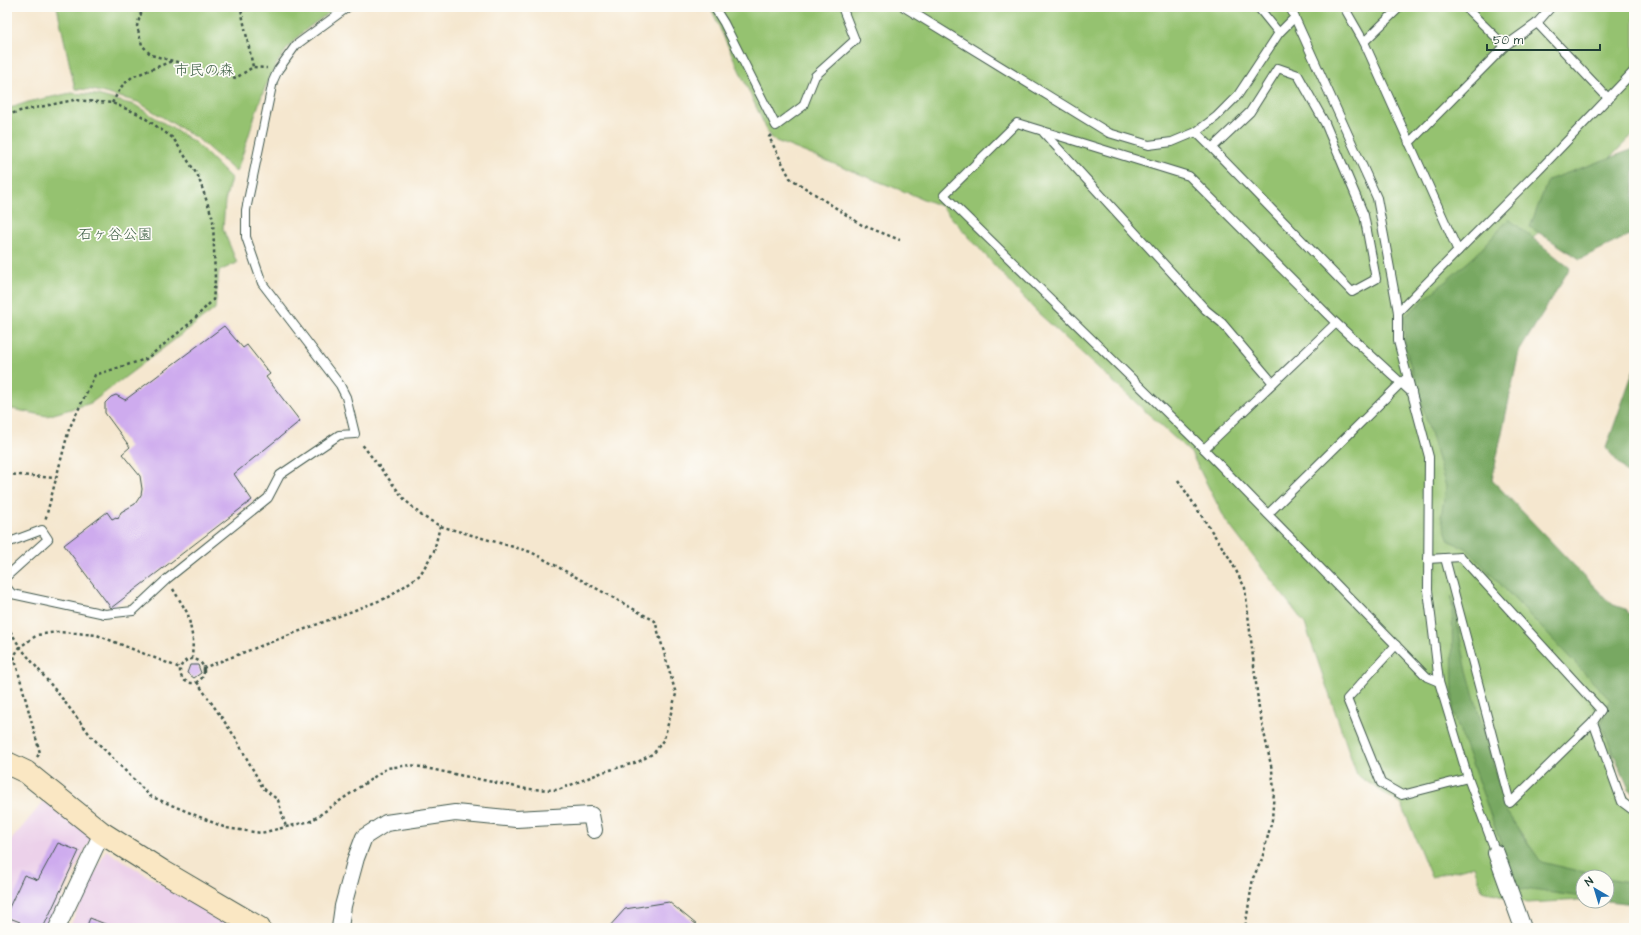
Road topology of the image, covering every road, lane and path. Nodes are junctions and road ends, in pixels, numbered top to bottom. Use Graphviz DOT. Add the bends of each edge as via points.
graph roads {
  1 [pos="134,7"];
  2 [pos="143,7"];
  3 [pos="236,7"];
  4 [pos="348,7"];
  5 [pos="714,7"];
  6 [pos="842,7"];
  7 [pos="904,7"];
  8 [pos="1258,7"];
  9 [pos="1290,7"];
  10 [pos="1344,7"];
  11 [pos="1400,7"];
  12 [pos="1465,7"];
  13 [pos="1551,7"];
  14 [pos="241,8"];
  15 [pos="140,12"];
  16 [pos="1294,18"];
  17 [pos="1537,22"];
  18 [pos="1279,33"];
  19 [pos="1364,42"];
  20 [pos="1505,46"];
  21 [pos="172,60"];
  22 [pos="253,67"];
  23 [pos="278,70"];
  24 [pos="1634,71"];
  25 [pos="1609,99"];
  26 [pos="112,103"];
  27 [pos="7,115"];
  28 [pos="776,126"];
  29 [pos="1043,131"];
  30 [pos="1196,132"];
  31 [pos="1409,143"];
  32 [pos="1212,148"];
  33 [pos="900,240"];
  34 [pos="1458,251"];
  35 [pos="1398,312"];
  36 [pos="1336,323"];
  37 [pos="1408,376"];
  38 [pos="1273,383"];
  39 [pos="1401,383"];
  40 [pos="1412,393"];
  41 [pos="355,434"];
  42 [pos="1204,449"];
  43 [pos="7,474"];
  44 [pos="56,478"];
  45 [pos="1178,480"];
  46 [pos="1268,514"];
  47 [pos="440,526"];
  48 [pos="42,530"];
  49 [pos="7,543"];
  50 [pos="1446,558"];
  51 [pos="1428,559"];
  52 [pos="7,576"];
  53 [pos="167,579"];
  54 [pos="7,588"];
  55 [pos="7,626"];
  56 [pos="1396,645"];
  57 [pos="20,647"];
  58 [pos="192,660"];
  59 [pos="180,668"];
  60 [pos="203,668"];
  61 [pos="197,682"];
  62 [pos="1439,682"];
  63 [pos="1593,722"];
  64 [pos="7,763"];
  65 [pos="26,772"];
  66 [pos="1468,778"];
  67 [pos="1634,811"];
  68 [pos="286,827"];
  69 [pos="594,830"];
  70 [pos="102,832"];
  71 [pos="1496,853"];
  72 [pos="57,928"];
  73 [pos="260,928"];
  74 [pos="340,928"];
  75 [pos="1245,928"];
  76 [pos="1523,928"];
  1 -- 15 [label="path"];
  2 -- 15 [label="path"];
  3 -- 14 [label="path"];
  4 -- 23 [label="lane" via="296,45"];
  5 -- 28 [label="lane"];
  6 -- 28 [label="lane" via="855,40 815,76 803,106"];
  7 -- 30 [label="lane" via="1109,133 1149,145 1172,142"];
  8 -- 18 [label="lane"];
  9 -- 16 [label="lane"];
  10 -- 19 [label="lane"];
  11 -- 19 [label="lane"];
  12 -- 20 [label="lane"];
  13 -- 17 [label="lane"];
  14 -- 22 [label="path"];
  15 -- 21 [label="path" via="137,26 142,45 151,55"];
  16 -- 18 [label="lane"];
  16 -- 35 [label="lane" via="1377,198"];
  17 -- 20 [label="lane"];
  17 -- 25 [label="lane"];
  18 -- 30 [label="lane" via="1238,95"];
  19 -- 31 [label="lane"];
  20 -- 31 [label="lane"];
  21 -- 22 [label="path" via="236,78"];
  21 -- 26 [label="path" via="132,76 122,86"];
  22 -- 23 [label="path"];
  23 -- 41 [label="lane" via="273,81 246,210 246,237 262,283 340,385 346,397"];
  24 -- 25 [label="lane"];
  25 -- 34 [label="lane"];
  26 -- 27 [label="path" via="74,100"];
  26 -- 44 [label="path" via="138,114 173,138 198,176 213,219 213,300 189,324 146,359 95,375 69,429"];
  28 -- 33 [label="path" via="769,137 790,178 862,225"];
  29 -- 36 [label="lane" via="1189,176"];
  29 -- 38 [label="lane" via="1206,310 1222,323"];
  29 -- 42 [label="lane" via="1017,123 944,195"];
  30 -- 32 [label="lane"];
  31 -- 34 [label="lane"];
  32 -- 32 [label="lane" via="1352,292 1376,279 1364,215 1325,123 1298,75 1278,68 1250,112"];
  34 -- 35 [label="lane"];
  35 -- 37 [label="lane" via="1398,342"];
  36 -- 38 [label="lane"];
  36 -- 39 [label="lane"];
  37 -- 39 [label="lane"];
  37 -- 40 [label="lane"];
  38 -- 42 [label="lane"];
  39 -- 40 [label="lane"];
  39 -- 46 [label="lane"];
  40 -- 51 [label="lane" via="1429,457"];
  41 -- 47 [label="path" via="405,500 422,516"];
  41 -- 53 [label="lane" via="339,435 280,475 268,498"];
  42 -- 46 [label="lane"];
  43 -- 44 [label="path"];
  44 -- 48 [label="path"];
  45 -- 75 [label="path" via="1230,559 1244,588 1259,709 1272,770 1272,820 1262,858 1253,878"];
  46 -- 56 [label="lane"];
  47 -- 60 [label="path" via="434,551 420,574 389,598"];
  47 -- 68 [label="path" via="531,552 655,621 676,694 664,740 654,753 638,762 603,772 558,790 526,789 411,765 388,768 311,821"];
  48 -- 49 [label="lane"];
  48 -- 52 [label="lane" via="48,539"];
  50 -- 51 [label="lane"];
  50 -- 63 [label="lane" via="1462,557 1601,710"];
  50 -- 63 [label="lane" via="1510,803"];
  51 -- 62 [label="lane" via="1428,590"];
  53 -- 54 [label="lane" via="133,611 105,614 12,594"];
  53 -- 58 [label="path" via="188,614 193,640"];
  55 -- 57 [label="path"];
  56 -- 62 [label="lane" via="1427,677"];
  56 -- 66 [label="lane" via="1347,699 1381,784 1402,795"];
  57 -- 59 [label="path" via="37,635 57,632 97,635"];
  57 -- 65 [label="path" via="14,656 40,753"];
  57 -- 68 [label="path" via="91,736 150,796 226,828 261,833"];
  58 -- 59 [label="path" via="185,662"];
  58 -- 60 [label="path" via="199,662"];
  59 -- 61 [label="path" via="182,679 189,683"];
  60 -- 61 [label="path" via="202,676"];
  61 -- 68 [label="path" via="235,737 263,788 278,800"];
  62 -- 66 [label="lane"];
  63 -- 67 [label="lane" via="1622,802"];
  64 -- 65 [label="street"];
  65 -- 70 [label="street"];
  66 -- 71 [label="lane"];
  69 -- 74 [label="street" via="591,815 516,819 455,813 386,823 364,837 343,906"];
  70 -- 72 [label="street"];
  70 -- 73 [label="street" via="162,871"];
  71 -- 76 [label="street"];
}
